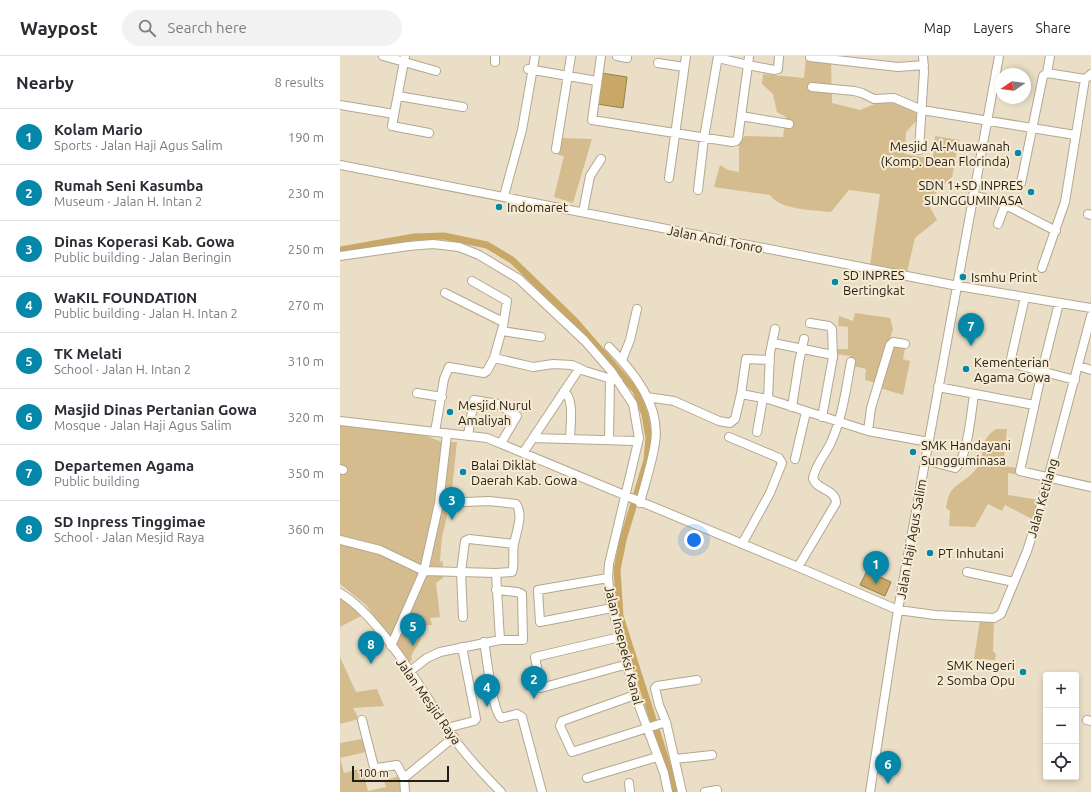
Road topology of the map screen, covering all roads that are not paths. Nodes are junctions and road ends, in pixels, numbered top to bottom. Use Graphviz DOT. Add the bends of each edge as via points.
graph roads {
  1 [pos="383,56"];
  2 [pos="530,56"];
  3 [pos="535,56"];
  4 [pos="571,56"];
  5 [pos="601,56"];
  6 [pos="617,56"];
  7 [pos="686,56"];
  8 [pos="749,56"];
  9 [pos="779,56"];
  10 [pos="924,56"];
  11 [pos="999,56"];
  12 [pos="1050,56"];
  13 [pos="718,57"];
  14 [pos="810,57"];
  15 [pos="405,58"];
  16 [pos="627,58"];
  17 [pos="658,63"];
  18 [pos="748,65"];
  19 [pos="924,65"];
  20 [pos="684,67"];
  21 [pos="530,70"];
  22 [pos="436,71"];
  23 [pos="1047,73"];
  24 [pos="568,76"];
  25 [pos="597,81"];
  26 [pos="1088,81"];
  27 [pos="812,87"];
  28 [pos="398,96"];
  29 [pos="340,105"];
  30 [pos="463,107"];
  31 [pos="922,110"];
  32 [pos="394,114"];
  33 [pos="741,116"];
  34 [pos="987,121"];
  35 [pos="790,124"];
  36 [pos="1032,128"];
  37 [pos="675,132"];
  38 [pos="429,133"];
  39 [pos="1075,135"];
  40 [pos="704,138"];
  41 [pos="556,149"];
  42 [pos="919,150"];
  43 [pos="602,159"];
  44 [pos="340,165"];
  45 [pos="669,178"];
  46 [pos="1021,183"];
  47 [pos="698,190"];
  48 [pos="973,194"];
  49 [pos="504,196"];
  50 [pos="1005,206"];
  51 [pos="583,212"];
  52 [pos="998,224"];
  53 [pos="1056,231"];
  54 [pos="340,256"];
  55 [pos="1042,268"];
  56 [pos="472,281"];
  57 [pos="958,286"];
  58 [pos="445,293"];
  59 [pos="1025,297"];
  60 [pos="1060,302"];
  61 [pos="1091,308"];
  62 [pos="637,309"];
  63 [pos="1091,316"];
  64 [pos="503,322"];
  65 [pos="810,323"];
  66 [pos="775,329"];
  67 [pos="502,331"];
  68 [pos="541,337"];
  69 [pos="804,339"];
  70 [pos="773,343"];
  71 [pos="905,344"];
  72 [pos="609,347"];
  73 [pos="802,349"];
  74 [pos="833,355"];
  75 [pos="494,358"];
  76 [pos="622,360"];
  77 [pos="770,360"];
  78 [pos="851,362"];
  79 [pos="1079,366"];
  80 [pos="579,369"];
  81 [pos="1091,370"];
  82 [pos="1042,371"];
  83 [pos="614,379"];
  84 [pos="1075,380"];
  85 [pos="938,387"];
  86 [pos="564,391"];
  87 [pos="417,394"];
  88 [pos="741,394"];
  89 [pos="974,395"];
  90 [pos="442,397"];
  91 [pos="647,398"];
  92 [pos="765,398"];
  93 [pos="1034,405"];
  94 [pos="792,407"];
  95 [pos="806,412"];
  96 [pos="822,417"];
  97 [pos="340,421"];
  98 [pos="839,422"];
  99 [pos="868,431"];
  100 [pos="435,432"];
  101 [pos="757,432"];
  102 [pos="447,434"];
  103 [pos="468,435"];
  104 [pos="729,437"];
  105 [pos="533,438"];
  106 [pos="570,439"];
  107 [pos="609,440"];
  108 [pos="636,441"];
  109 [pos="929,442"];
  110 [pos="501,443"];
  111 [pos="523,453"];
  112 [pos="795,459"];
  113 [pos="925,460"];
  114 [pos="1049,478"];
  115 [pos="1091,487"];
  116 [pos="627,496"];
  117 [pos="639,502"];
  118 [pos="439,503"];
  119 [pos="340,540"];
  120 [pos="514,544"];
  121 [pos="742,544"];
  122 [pos="798,567"];
  123 [pos="424,571"];
  124 [pos="461,572"];
  125 [pos="967,572"];
  126 [pos="496,574"];
  127 [pos="608,578"];
  128 [pos="1014,582"];
  129 [pos="496,590"];
  130 [pos="340,593"];
  131 [pos="612,608"];
  132 [pos="898,610"];
  133 [pos="463,618"];
  134 [pos="620,637"];
  135 [pos="500,640"];
  136 [pos="484,642"];
  137 [pos="391,646"];
  138 [pos="462,647"];
  139 [pos="628,664"];
  140 [pos="409,672"];
  141 [pos="697,680"];
  142 [pos="635,695"];
  143 [pos="362,720"];
  144 [pos="665,722"];
  145 [pos="650,726"];
  146 [pos="447,728"];
  147 [pos="454,737"];
  148 [pos="712,755"];
  149 [pos="657,757"];
  150 [pos="675,759"];
  151 [pos="404,778"];
  152 [pos="587,778"];
  153 [pos="717,790"];
  154 [pos="405,792"];
  155 [pos="501,792"];
  156 [pos="542,792"];
  157 [pos="668,792"];
  158 [pos="682,792"];
  159 [pos="706,792"];
  160 [pos="870,792"];
  1 -- 15 [label="street"];
  2 -- 21 [label="street"];
  3 -- 21 [label="street"];
  4 -- 24 [label="street"];
  5 -- 25 [label="street"];
  6 -- 16 [label="street"];
  7 -- 20 [label="street"];
  8 -- 18 [label="street"];
  9 -- 18 [label="street" via="778,68 774,70"];
  10 -- 19 [label="street"];
  11 -- 34 [label="street, Jalan Haji Agus Salim"];
  12 -- 23 [label="street"];
  13 -- 18 [label="street"];
  13 -- 40 [label="street"];
  14 -- 19 [label="street" via="898,67"];
  15 -- 22 [label="street"];
  15 -- 28 [label="street"];
  17 -- 20 [label="street"];
  18 -- 33 [label="street"];
  19 -- 31 [label="street"];
  20 -- 37 [label="street"];
  21 -- 24 [label="street"];
  21 -- 49 [label="street" via="522,130"];
  23 -- 26 [label="street"];
  23 -- 36 [label="street" via="1043,76"];
  24 -- 25 [label="street"];
  24 -- 41 [label="street"];
  25 -- 37 [label="street" via="592,120"];
  26 -- 39 [label="street"];
  27 -- 31 [label="street" via="862,92 874,99 894,98"];
  28 -- 30 [label="street"];
  28 -- 32 [label="street"];
  29 -- 32 [label="street"];
  31 -- 34 [label="street"];
  31 -- 42 [label="street"];
  32 -- 38 [label="street" via="392,126"];
  33 -- 35 [label="street"];
  33 -- 40 [label="street" via="736,141"];
  34 -- 36 [label="street"];
  34 -- 48 [label="street, Jalan Haji Agus Salim"];
  36 -- 39 [label="street"];
  36 -- 46 [label="street"];
  37 -- 40 [label="street"];
  37 -- 45 [label="street"];
  39 -- 53 [label="street" via="1065,202"];
  40 -- 47 [label="street"];
  43 -- 51 [label="street" via="590,176"];
  44 -- 49 [label="street, Jalan Andi Tonro"];
  48 -- 50 [label="street"];
  48 -- 57 [label="street, Jalan Haji Agus Salim"];
  49 -- 51 [label="street, Jalan Andi Tonro"];
  50 -- 52 [label="street"];
  50 -- 53 [label="street"];
  51 -- 57 [label="street, Jalan Andi Tonro"];
  53 -- 55 [label="street"];
  54 -- 83 [label="street, Jalan Insepeksi Kanal" via="433,244 459,247 479,255 519,278 585,341"];
  56 -- 64 [label="street" via="505,298 507,305"];
  57 -- 59 [label="street, Jalan Andi Tonro"];
  57 -- 85 [label="street, Jalan Haji Agus Salim"];
  58 -- 64 [label="street"];
  59 -- 60 [label="street, Jalan Andi Tonro"];
  59 -- 82 [label="street" via="1010,363"];
  60 -- 61 [label="street, Jalan Andi Tonro"];
  60 -- 82 [label="street"];
  62 -- 76 [label="street" via="630,340"];
  63 -- 79 [label="street, Jalan Ketilang"];
  64 -- 67 [label="street"];
  65 -- 74 [label="street" via="831,327"];
  66 -- 70 [label="street"];
  67 -- 68 [label="street"];
  67 -- 75 [label="street"];
  69 -- 73 [label="street"];
  70 -- 73 [label="street"];
  70 -- 77 [label="street"];
  71 -- 99 [label="street" via="893,342 890,345 871,408"];
  72 -- 76 [label="street"];
  73 -- 74 [label="street"];
  73 -- 94 [label="street"];
  74 -- 96 [label="street"];
  75 -- 80 [label="street" via="533,367 564,364"];
  75 -- 90 [label="street" via="484,373 449,367 444,379"];
  76 -- 91 [label="street" via="643,388"];
  77 -- 88 [label="street" via="746,358"];
  77 -- 92 [label="street"];
  78 -- 98 [label="street"];
  79 -- 81 [label="street"];
  79 -- 84 [label="street, Jalan Ketilang"];
  80 -- 83 [label="street"];
  80 -- 86 [label="street"];
  82 -- 84 [label="street"];
  82 -- 93 [label="street"];
  83 -- 107 [label="street"];
  83 -- 116 [label="street, Jalan Insepeksi Kanal" via="633,404 639,438"];
  84 -- 114 [label="street, Jalan Ketilang"];
  85 -- 89 [label="street"];
  85 -- 109 [label="street, Jalan Haji Agus Salim"];
  86 -- 105 [label="street"];
  86 -- 106 [label="street" via="570,398"];
  87 -- 90 [label="street"];
  88 -- 91 [label="street" via="735,419 730,423 719,421 674,401"];
  88 -- 92 [label="street"];
  89 -- 93 [label="street"];
  89 -- 113 [label="street" via="964,453 959,463 952,468"];
  90 -- 100 [label="street"];
  91 -- 117 [label="street" via="652,411 656,442"];
  92 -- 94 [label="street"];
  92 -- 101 [label="street"];
  93 -- 114 [label="street" via="1020,471"];
  94 -- 95 [label="street"];
  95 -- 96 [label="street"];
  95 -- 112 [label="street"];
  96 -- 98 [label="street"];
  97 -- 100 [label="street"];
  98 -- 99 [label="street"];
  98 -- 122 [label="street" via="813,478 816,484 833,495 836,503"];
  99 -- 109 [label="street"];
  100 -- 102 [label="street"];
  102 -- 103 [label="street"];
  102 -- 118 [label="street"];
  103 -- 110 [label="street"];
  103 -- 110 [label="street" via="474,400 493,402 517,416"];
  104 -- 121 [label="street" via="779,458 782,463 770,494"];
  105 -- 106 [label="street"];
  105 -- 111 [label="street"];
  106 -- 107 [label="street"];
  107 -- 108 [label="street"];
  109 -- 113 [label="street, Jalan Haji Agus Salim"];
  110 -- 111 [label="street"];
  111 -- 116 [label="street"];
  113 -- 132 [label="street, Jalan Haji Agus Salim"];
  114 -- 115 [label="street"];
  114 -- 128 [label="street, Jalan Ketilang" via="1029,545"];
  116 -- 117 [label="street"];
  116 -- 127 [label="street, Jalan Insepeksi Kanal"];
  117 -- 121 [label="street"];
  118 -- 120 [label="street" via="489,501 516,504 519,516"];
  118 -- 123 [label="street"];
  119 -- 123 [label="street" via="380,550"];
  120 -- 124 [label="street" via="467,539 464,542"];
  120 -- 126 [label="street" via="512,571"];
  121 -- 122 [label="street"];
  122 -- 132 [label="street"];
  123 -- 124 [label="street"];
  123 -- 137 [label="street"];
  124 -- 126 [label="street"];
  124 -- 133 [label="street"];
  125 -- 128 [label="street"];
  126 -- 129 [label="street"];
  127 -- 131 [label="street, Jalan Insepeksi Kanal"];
  127 -- 131 [label="street" via="538,590 540,622"];
  128 -- 132 [label="street, Jalan Ketilang" via="1001,614 994,618"];
  129 -- 135 [label="street"];
  129 -- 135 [label="street" via="518,592 522,596 524,639"];
  130 -- 137 [label="street, Jalan Mesjid Raya" via="361,609"];
  131 -- 134 [label="street, Jalan Insepeksi Kanal"];
  132 -- 160 [label="street, Jalan Haji Agus Salim"];
  134 -- 139 [label="street, Jalan Insepeksi Kanal"];
  134 -- 139 [label="street" via="535,657 541,688"];
  135 -- 136 [label="street"];
  136 -- 138 [label="street"];
  136 -- 156 [label="street" via="498,714 501,718 517,714 522,717"];
  137 -- 140 [label="street, Jalan Mesjid Raya"];
  138 -- 140 [label="street" via="426,658"];
  138 -- 146 [label="street" via="476,719"];
  139 -- 142 [label="street, Jalan Insepeksi Kanal"];
  140 -- 146 [label="street, Jalan Mesjid Raya"];
  141 -- 144 [label="street" via="656,687"];
  142 -- 145 [label="street, Jalan Insepeksi Kanal"];
  142 -- 145 [label="street" via="563,720 560,726 573,753"];
  143 -- 151 [label="street" via="374,767 397,765"];
  144 -- 145 [label="street"];
  144 -- 150 [label="street"];
  145 -- 149 [label="street, Jalan Insepeksi Kanal"];
  146 -- 147 [label="street, Jalan Mesjid Raya"];
  147 -- 151 [label="street"];
  147 -- 155 [label="street, Jalan Mesjid Raya" via="471,760"];
  148 -- 150 [label="street"];
  149 -- 152 [label="street"];
  149 -- 157 [label="street, Jalan Insepeksi Kanal"];
  150 -- 158 [label="street"];
  151 -- 154 [label="street"];
  153 -- 159 [label="street"];
}
